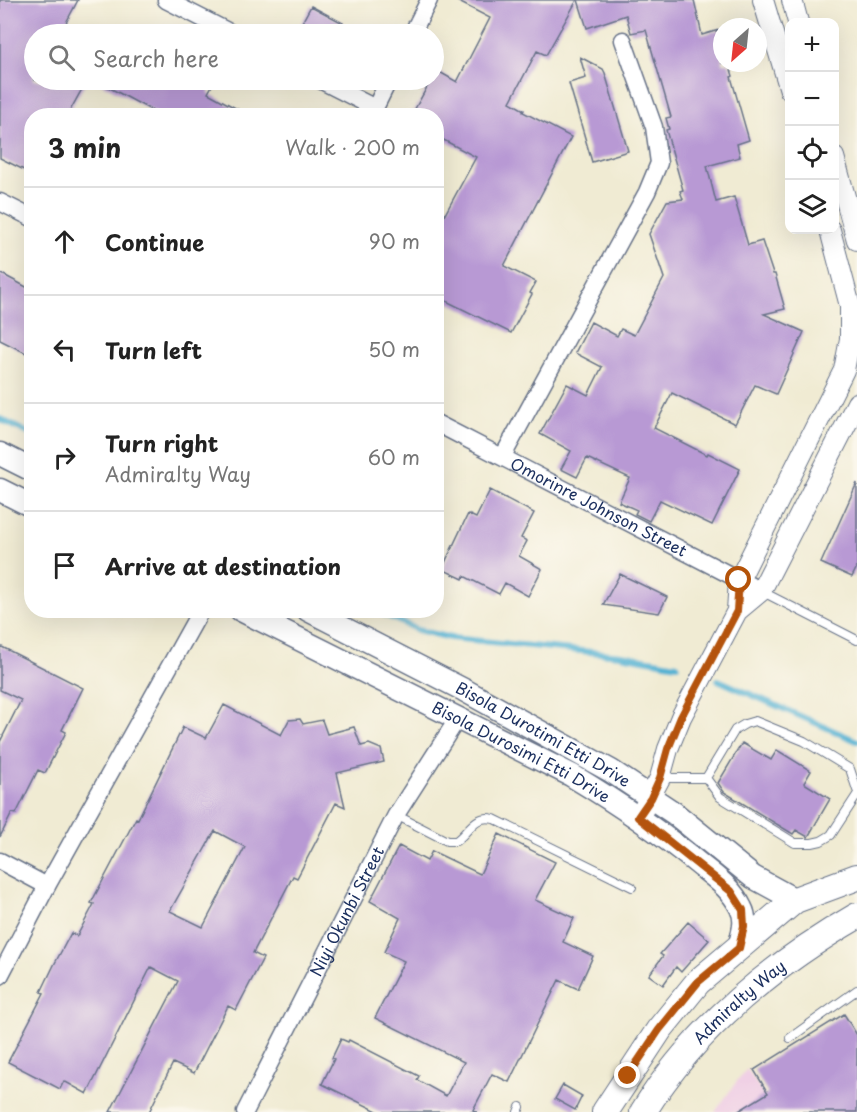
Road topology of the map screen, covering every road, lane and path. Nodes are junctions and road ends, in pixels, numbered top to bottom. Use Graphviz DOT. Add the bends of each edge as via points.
graph roads {
  1 [pos="166,0"];
  2 [pos="429,0"];
  3 [pos="763,0"];
  4 [pos="792,0"];
  5 [pos="797,18"];
  6 [pos="213,24"];
  7 [pos="417,24"];
  8 [pos="782,38"];
  9 [pos="623,40"];
  10 [pos="787,72"];
  11 [pos="337,90"];
  12 [pos="384,90"];
  13 [pos="366,108"];
  14 [pos="375,108"];
  15 [pos="839,171"];
  16 [pos="0,202"];
  17 [pos="853,209"];
  18 [pos="24,214"];
  19 [pos="831,234"];
  20 [pos="857,240"];
  21 [pos="857,403"];
  22 [pos="444,427"];
  23 [pos="0,454"];
  24 [pos="503,456"];
  25 [pos="24,466"];
  26 [pos="0,490"];
  27 [pos="24,502"];
  28 [pos="739,580"];
  29 [pos="761,591"];
  30 [pos="737,611"];
  31 [pos="197,618"];
  32 [pos="257,618"];
  33 [pos="324,618"];
  34 [pos="857,640"];
  35 [pos="458,717"];
  36 [pos="706,778"];
  37 [pos="655,788"];
  38 [pos="857,790"];
  39 [pos="857,795"];
  40 [pos="396,815"];
  41 [pos="638,817"];
  42 [pos="0,861"];
  43 [pos="857,877"];
  44 [pos="47,886"];
  45 [pos="632,887"];
  46 [pos="795,900"];
  47 [pos="857,916"];
  48 [pos="739,948"];
  49 [pos="0,976"];
  50 [pos="857,990"];
  51 [pos="790,1038"];
  52 [pos="245,1112"];
  53 [pos="605,1112"];
  54 [pos="643,1112"];
  1 -- 6 [label="street"];
  2 -- 7 [label="street"];
  3 -- 8 [label="street"];
  4 -- 5 [label="street"];
  8 -- 10 [label="street"];
  9 -- 24 [label="street" via="654,127 659,163 647,192"];
  11 -- 13 [label="street"];
  12 -- 14 [label="street"];
  15 -- 17 [label="street"];
  16 -- 18 [label="street"];
  17 -- 20 [label="street"];
  19 -- 28 [label="street" via="850,306 850,339 844,370"];
  21 -- 29 [label="street"];
  22 -- 24 [label="street, Omorinre Johnson Street"];
  23 -- 25 [label="main road"];
  24 -- 28 [label="street, Omorinre Johnson Street"];
  26 -- 27 [label="main road"];
  28 -- 29 [label="street, Omorinre Johnson Street"];
  28 -- 30 [label="street"];
  29 -- 30 [label="street"];
  29 -- 34 [label="lane"];
  30 -- 37 [label="street" via="681,717"];
  31 -- 44 [label="street"];
  32 -- 35 [label="main road, Bisola Durosimi Etti Drive"];
  33 -- 37 [label="main road, Bisola Durotimi Etti Drive" via="611,771"];
  35 -- 40 [label="street, Niyi Okunbi Street"];
  35 -- 41 [label="main road, Bisola Durosimi Etti Drive" via="571,775"];
  36 -- 37 [label="lane"];
  36 -- 38 [label="lane" via="735,730 756,721 804,741 850,769"];
  36 -- 39 [label="lane" via="720,797 795,843 821,841 831,835"];
  37 -- 41 [label="street"];
  37 -- 46 [label="main road, Bisola Durotimi Etti Drive" via="674,813 753,877"];
  40 -- 45 [label="lane" via="447,841 456,841 476,820 494,819"];
  40 -- 52 [label="street, Niyi Okunbi Street"];
  41 -- 48 [label="main road, Bisola Durosimi Etti Drive" via="731,891 743,910"];
  42 -- 44 [label="street"];
  43 -- 46 [label="main road"];
  44 -- 49 [label="street"];
  46 -- 48 [label="main road"];
  47 -- 54 [label="main road, Admiralty Way" via="822,936 739,998 708,1028"];
  48 -- 53 [label="main road" via="698,982 659,1030"];
  50 -- 51 [label="lane"];
}
